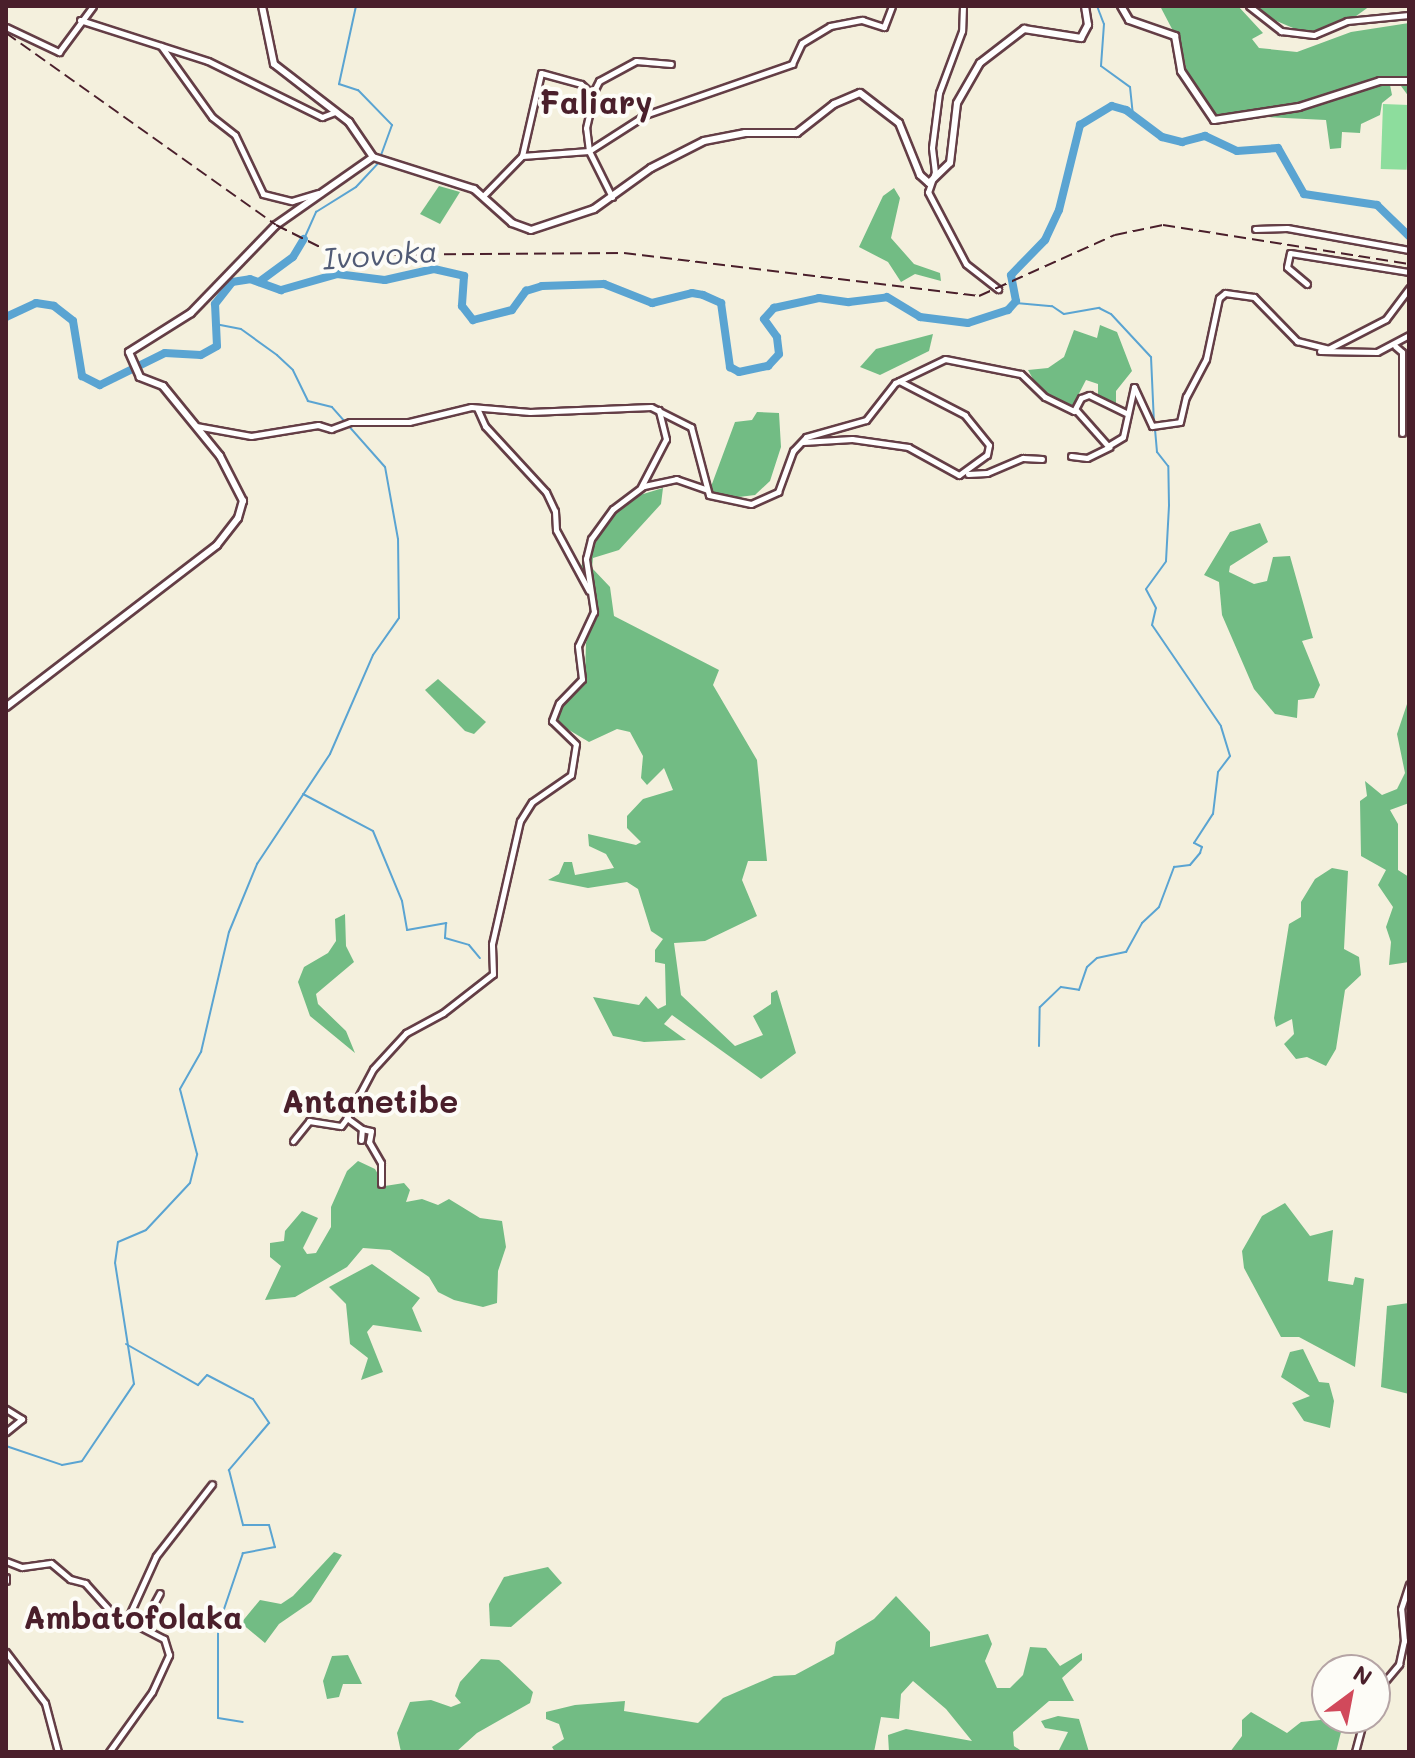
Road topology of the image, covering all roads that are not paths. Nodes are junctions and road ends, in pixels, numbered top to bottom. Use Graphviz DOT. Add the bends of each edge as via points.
graph roads {
  1 [pos="93,6"];
  2 [pos="262,6"];
  3 [pos="892,6"];
  4 [pos="963,6"];
  5 [pos="1085,6"];
  6 [pos="1121,6"];
  7 [pos="1249,6"];
  8 [pos="1409,15"];
  9 [pos="80,20"];
  10 [pos="6,27"];
  11 [pos="161,46"];
  12 [pos="671,64"];
  13 [pos="1409,81"];
  14 [pos="593,96"];
  15 [pos="335,112"];
  16 [pos="365,147"];
  17 [pos="589,151"];
  18 [pos="522,156"];
  19 [pos="376,159"];
  20 [pos="358,165"];
  21 [pos="929,183"];
  22 [pos="334,186"];
  23 [pos="484,195"];
  24 [pos="612,197"];
  25 [pos="1255,229"];
  26 [pos="1409,250"];
  27 [pos="1409,272"];
  28 [pos="1307,284"];
  29 [pos="1409,288"];
  30 [pos="998,289"];
  31 [pos="1409,335"];
  32 [pos="1395,346"];
  33 [pos="1315,349"];
  34 [pos="899,381"];
  35 [pos="477,408"];
  36 [pos="659,410"];
  37 [pos="1076,410"];
  38 [pos="1126,413"];
  39 [pos="196,426"];
  40 [pos="1402,433"];
  41 [pos="799,443"];
  42 [pos="1111,446"];
  43 [pos="1071,456"];
  44 [pos="1042,459"];
  45 [pos="967,473"];
  46 [pos="641,488"];
  47 [pos="706,490"];
  48 [pos="593,599"];
  49 [pos="6,707"];
  50 [pos="347,1118"];
  51 [pos="362,1129"];
  52 [pos="361,1140"];
  53 [pos="293,1141"];
  54 [pos="381,1184"];
  55 [pos="6,1409"];
  56 [pos="6,1432"];
  57 [pos="212,1484"];
  58 [pos="6,1561"];
  59 [pos="1409,1584"];
  60 [pos="160,1593"];
  61 [pos="127,1620"];
  62 [pos="6,1652"];
  63 [pos="1391,1674"];
  64 [pos="58,1752"];
  65 [pos="109,1752"];
  1 -- 9 [label="street"];
  2 -- 15 [label="street" via="274,64"];
  3 -- 17 [label="street" via="884,27 862,20 830,26 802,43 792,64 645,115"];
  4 -- 21 [label="street" via="962,31 939,93 932,148 935,172"];
  5 -- 21 [label="street" via="1088,25 1081,38 1024,29 980,63 957,103 950,163"];
  6 -- 13 [label="street" via="1129,20 1175,36 1181,71 1214,120 1299,107 1380,81"];
  7 -- 8 [label="street" via="1281,31 1314,35 1347,21"];
  9 -- 10 [label="street" via="59,52"];
  9 -- 11 [label="street"];
  11 -- 15 [label="street" via="208,61 322,117"];
  11 -- 22 [label="street" via="212,117 241,143 263,194 292,201"];
  12 -- 14 [label="street" via="636,61 599,81"];
  14 -- 17 [label="street" via="586,128"];
  14 -- 18 [label="street" via="581,84 541,73"];
  15 -- 16 [label="street" via="359,133"];
  16 -- 19 [label="street"];
  16 -- 20 [label="street"];
  17 -- 18 [label="street"];
  17 -- 24 [label="street"];
  18 -- 23 [label="street"];
  19 -- 20 [label="street"];
  19 -- 23 [label="street"];
  20 -- 22 [label="street"];
  21 -- 24 [label="street" via="920,175 899,123 860,93 834,104 797,133 745,133 704,141 651,168"];
  21 -- 30 [label="street" via="932,201 966,264"];
  22 -- 39 [label="street" via="276,225 191,313 129,352 140,377 163,386"];
  23 -- 24 [label="street" via="512,223 531,230 574,219"];
  25 -- 26 [label="street" via="1287,228"];
  27 -- 28 [label="street" via="1290,253 1287,267"];
  29 -- 33 [label="street" via="1376,326 1343,343"];
  31 -- 32 [label="street"];
  32 -- 33 [label="street" via="1347,355"];
  32 -- 40 [label="street" via="1402,352"];
  33 -- 38 [label="street" via="1297,341 1254,297 1225,293 1219,298 1206,359 1180,422 1156,426 1136,387"];
  34 -- 37 [label="street" via="924,365 968,360 1021,374 1045,397"];
  34 -- 41 [label="street" via="866,420 814,433"];
  34 -- 45 [label="street" via="958,410 979,430 990,450"];
  35 -- 36 [label="street"];
  35 -- 39 [label="street" via="409,422 350,422 251,436"];
  35 -- 48 [label="street" via="485,426 546,492 556,530"];
  36 -- 46 [label="street" via="666,439"];
  36 -- 47 [label="street" via="691,427"];
  37 -- 38 [label="street" via="1081,398 1089,395"];
  37 -- 42 [label="street"];
  38 -- 42 [label="street" via="1123,437"];
  39 -- 49 [label="street" via="220,456 243,501 238,518 217,545"];
  41 -- 45 [label="street" via="852,439 908,447 954,473"];
  41 -- 47 [label="street" via="772,497 751,504 723,502"];
  42 -- 43 [label="street" via="1087,458"];
  44 -- 45 [label="street" via="1023,458 979,475"];
  46 -- 47 [label="street" via="676,479"];
  46 -- 48 [label="street" via="613,509 591,539 586,559"];
  48 -- 50 [label="street" via="591,622 578,646 582,679 553,712 555,728 576,744 571,775 532,802 520,821 492,944 493,974 443,1013 406,1033 373,1069"];
  50 -- 51 [label="street"];
  50 -- 53 [label="street" via="341,1126 309,1121"];
  51 -- 52 [label="street"];
  51 -- 54 [label="street" via="371,1131"];
  55 -- 56 [label="street" via="22,1419"];
  57 -- 61 [label="street" via="156,1556"];
  58 -- 61 [label="street" via="22,1567 51,1563 70,1579 85,1583 109,1610"];
  59 -- 63 [label="street" via="1401,1609 1404,1641"];
  60 -- 61 [label="street" via="147,1617"];
  61 -- 65 [label="street" via="161,1637 169,1655 152,1692"];
  62 -- 64 [label="street" via="45,1703"];
}
